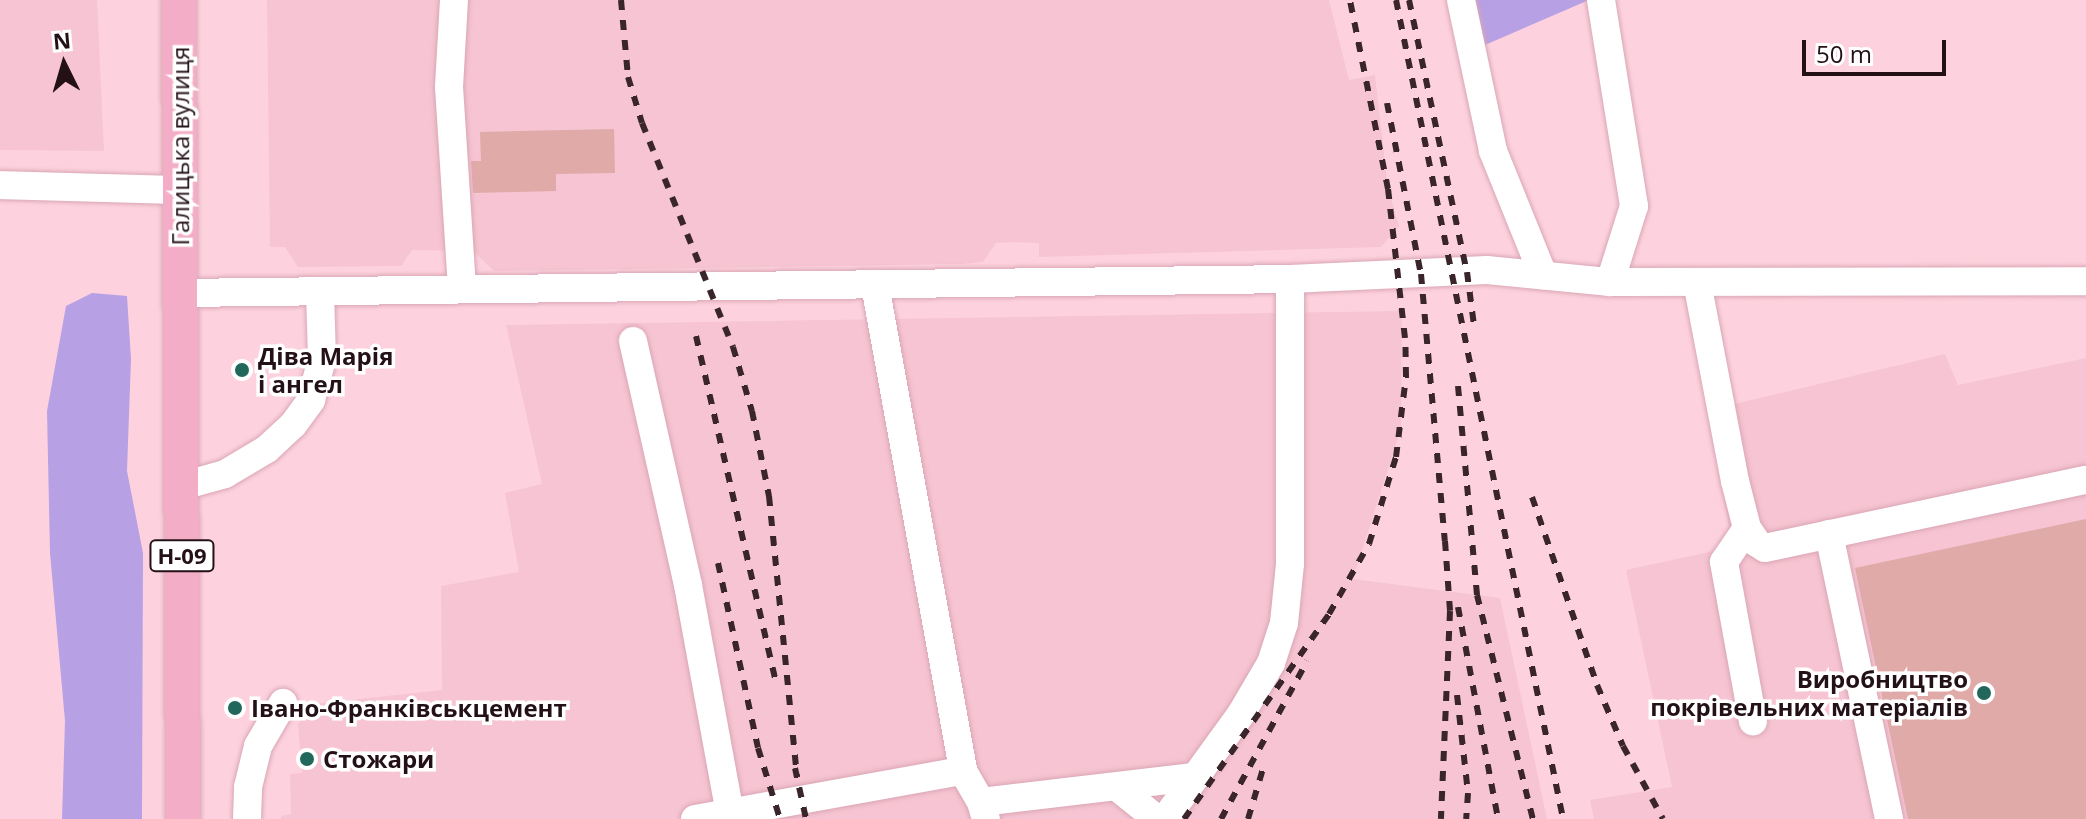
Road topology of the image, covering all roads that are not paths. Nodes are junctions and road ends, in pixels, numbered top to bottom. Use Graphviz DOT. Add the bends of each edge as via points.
graph roads {
  1 [pos="179,0"];
  2 [pos="454,0"];
  3 [pos="1461,0"];
  4 [pos="1601,0"];
  5 [pos="0,185"];
  6 [pos="180,190"];
  7 [pos="1543,275"];
  8 [pos="1290,279"];
  9 [pos="2086,281"];
  10 [pos="1610,282"];
  11 [pos="1697,282"];
  12 [pos="875,285"];
  13 [pos="462,289"];
  14 [pos="320,291"];
  15 [pos="180,293"];
  16 [pos="633,341"];
  17 [pos="2086,480"];
  18 [pos="182,486"];
  19 [pos="1747,528"];
  20 [pos="1829,534"];
  21 [pos="283,703"];
  22 [pos="1753,721"];
  23 [pos="963,771"];
  24 [pos="1195,777"];
  25 [pos="1117,787"];
  26 [pos="984,810"];
  27 [pos="730,813"];
  28 [pos="183,819"];
  29 [pos="247,819"];
  30 [pos="695,819"];
  31 [pos="1157,819"];
  32 [pos="1165,819"];
  33 [pos="1889,819"];
  1 -- 6 [label="main road, Галицька вулиця / Н-09"];
  2 -- 13 [label="street" via="449,87"];
  3 -- 7 [label="street" via="1493,151"];
  4 -- 10 [label="street" via="1634,206"];
  5 -- 6 [label="street"];
  6 -- 15 [label="main road, Галицька вулиця / Н-09"];
  7 -- 8 [label="street" via="1487,270"];
  7 -- 10 [label="street"];
  8 -- 12 [label="street"];
  8 -- 24 [label="street" via="1290,564 1284,623 1271,663"];
  9 -- 11 [label="street"];
  10 -- 11 [label="street"];
  11 -- 19 [label="street"];
  12 -- 13 [label="street"];
  12 -- 23 [label="street"];
  13 -- 14 [label="street"];
  14 -- 15 [label="street"];
  14 -- 18 [label="street" via="322,359 311,400 267,449 225,474"];
  15 -- 18 [label="main road, Н-09"];
  16 -- 27 [label="street" via="688,585"];
  17 -- 20 [label="street"];
  18 -- 28 [label="main road, Н-09"];
  19 -- 20 [label="street" via="1765,548"];
  19 -- 22 [label="street" via="1724,562"];
  20 -- 33 [label="street"];
  21 -- 29 [label="street" via="258,746"];
  23 -- 26 [label="street"];
  23 -- 27 [label="street"];
  24 -- 25 [label="street"];
  24 -- 32 [label="street"];
  25 -- 26 [label="street"];
  25 -- 31 [label="street"];
  27 -- 30 [label="street"];
}
